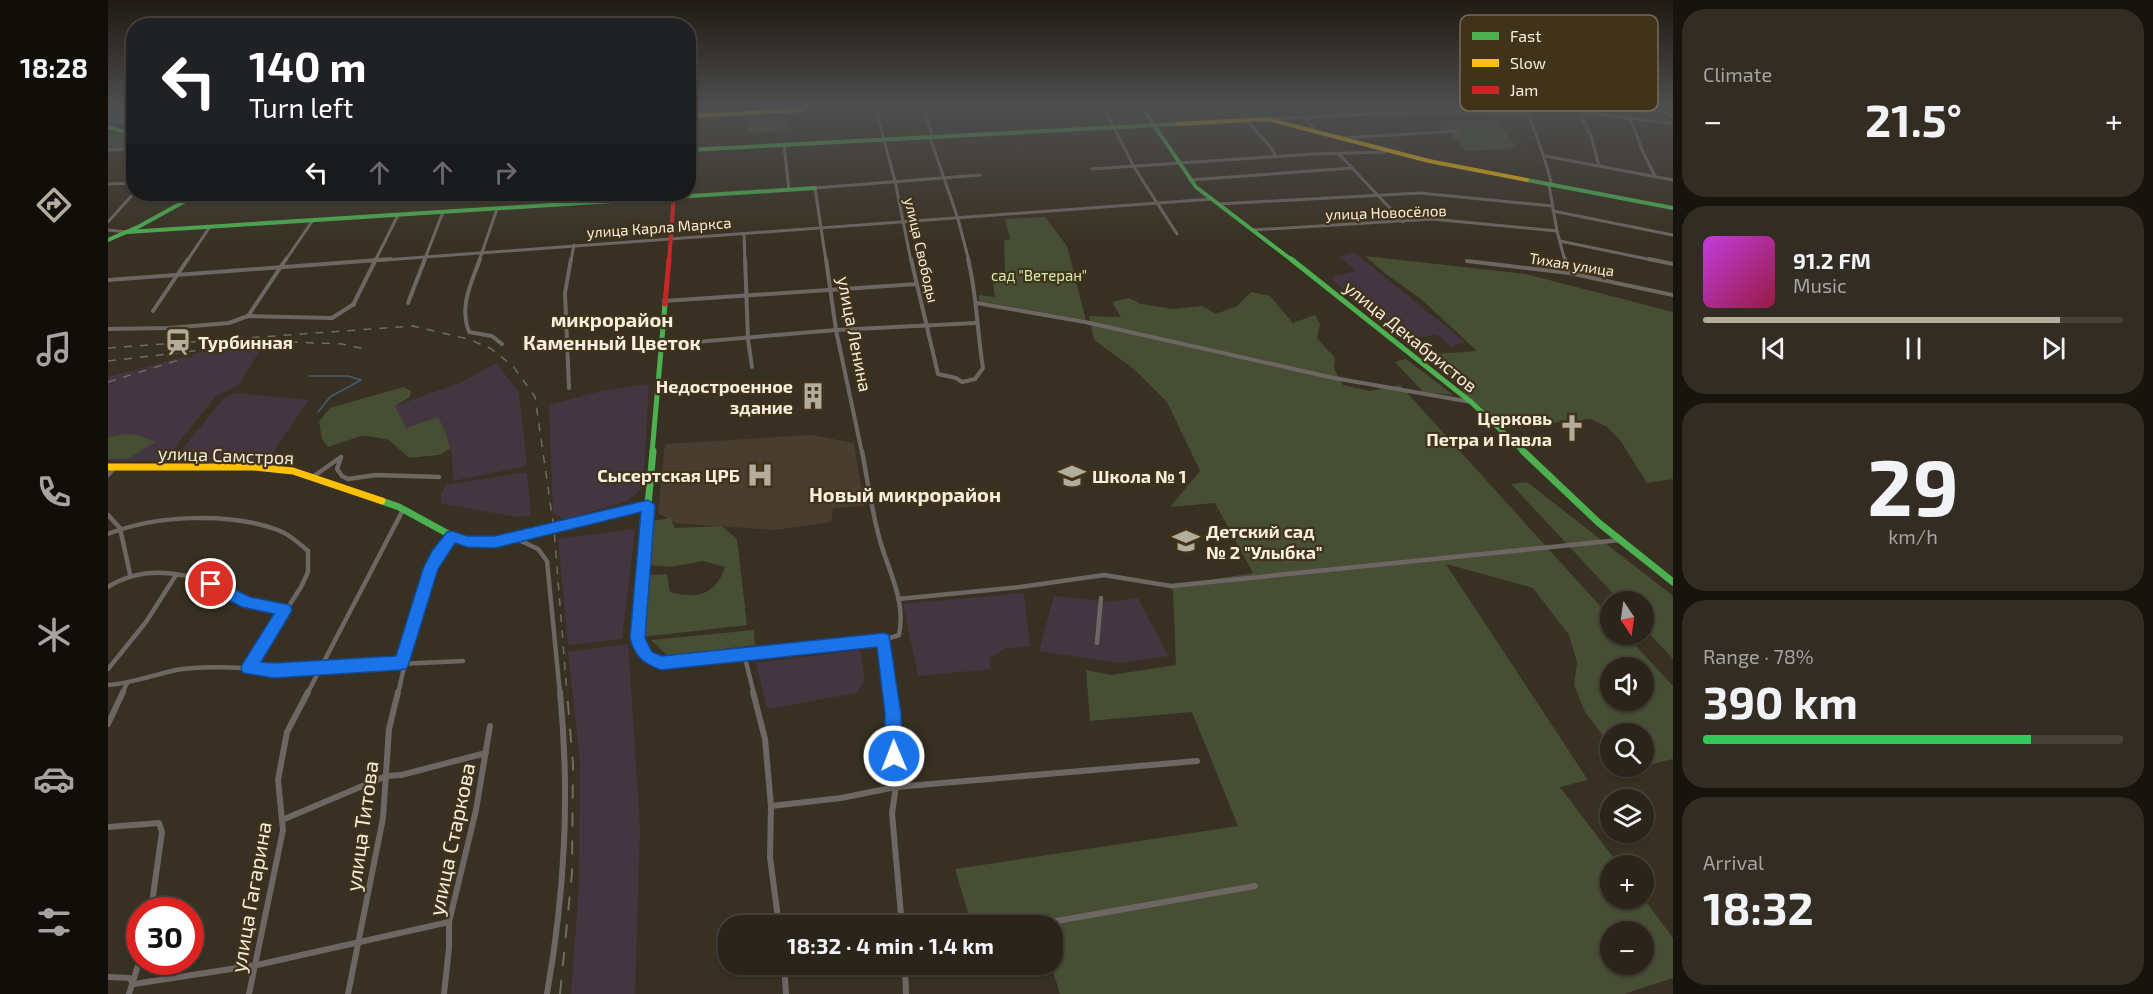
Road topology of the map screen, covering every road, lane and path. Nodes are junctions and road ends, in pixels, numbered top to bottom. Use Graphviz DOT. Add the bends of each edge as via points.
graph roads {
  1 [pos="785,152"];
  2 [pos="887,152"];
  3 [pos="935,152"];
  4 [pos="1127,152"];
  5 [pos="1172,152"];
  6 [pos="1274,152"];
  7 [pos="1376,152"];
  8 [pos="1387,152"];
  9 [pos="1543,152"];
  10 [pos="1595,152"];
  11 [pos="1645,152"];
  12 [pos="1340,154"];
  13 [pos="1545,156"];
  14 [pos="1276,157"];
  15 [pos="1179,164"];
  16 [pos="1599,166"];
  17 [pos="1134,167"];
  18 [pos="1352,168"];
  19 [pos="1092,170"];
  20 [pos="980,175"];
  21 [pos="1655,176"];
  22 [pos="942,177"];
  23 [pos="1190,180"];
  24 [pos="1673,180"];
  25 [pos="895,182"];
  26 [pos="126,183"];
  27 [pos="108,184"];
  28 [pos="1549,185"];
  29 [pos="815,188"];
  30 [pos="789,190"];
  31 [pos="696,195"];
  32 [pos="1378,195"];
  33 [pos="1212,200"];
  34 [pos="127,201"];
  35 [pos="185,201"];
  36 [pos="600,201"];
  37 [pos="674,201"];
  38 [pos="1158,204"];
  39 [pos="1219,204"];
  40 [pos="1552,206"];
  41 [pos="497,208"];
  42 [pos="1673,208"];
  43 [pos="443,212"];
  44 [pos="1553,212"];
  45 [pos="398,215"];
  46 [pos="958,219"];
  47 [pos="313,220"];
  48 [pos="108,222"];
  49 [pos="1403,222"];
  50 [pos="902,223"];
  51 [pos="209,228"];
  52 [pos="821,229"];
  53 [pos="108,230"];
  54 [pos="1252,230"];
  55 [pos="1557,231"];
  56 [pos="127,232"];
  57 [pos="744,234"];
  58 [pos="1177,234"];
  59 [pos="1673,235"];
  60 [pos="108,238"];
  61 [pos="670,239"];
  62 [pos="1560,242"];
  63 [pos="574,245"];
  64 [pos="482,252"];
  65 [pos="426,257"];
  66 [pos="377,260"];
  67 [pos="1467,261"];
  68 [pos="1673,264"];
  69 [pos="279,267"];
  70 [pos="1569,273"];
  71 [pos="178,275"];
  72 [pos="108,280"];
  73 [pos="917,284"];
  74 [pos="830,289"];
  75 [pos="747,295"];
  76 [pos="1673,295"];
  77 [pos="664,302"];
  78 [pos="408,303"];
  79 [pos="977,303"];
  80 [pos="153,311"];
  81 [pos="248,316"];
  82 [pos="976,323"];
  83 [pos="928,325"];
  84 [pos="108,329"];
  85 [pos="836,330"];
  86 [pos="748,339"];
  87 [pos="502,344"];
  88 [pos="660,345"];
  89 [pos="752,368"];
  90 [pos="569,388"];
  91 [pos="1471,402"];
  92 [pos="112,467"];
  93 [pos="108,475"];
  94 [pos="314,476"];
  95 [pos="439,477"];
  96 [pos="648,505"];
  97 [pos="403,510"];
  98 [pos="108,515"];
  99 [pos="120,528"];
  100 [pos="108,534"];
  101 [pos="452,536"];
  102 [pos="515,538"];
  103 [pos="1620,540"];
  104 [pos="130,574"];
  105 [pos="176,574"];
  106 [pos="1673,582"];
  107 [pos="108,587"];
  108 [pos="1101,598"];
  109 [pos="898,599"];
  110 [pos="285,610"];
  111 [pos="884,640"];
  112 [pos="1097,643"];
  113 [pos="744,654"];
  114 [pos="463,661"];
  115 [pos="403,663"];
  116 [pos="249,668"];
  117 [pos="108,669"];
  118 [pos="319,669"];
  119 [pos="127,683"];
  120 [pos="108,685"];
  121 [pos="108,724"];
  122 [pos="490,726"];
  123 [pos="486,753"];
  124 [pos="1197,761"];
  125 [pos="386,776"];
  126 [pos="896,787"];
  127 [pos="771,806"];
  128 [pos="282,820"];
  129 [pos="108,826"];
  130 [pos="1255,886"];
  131 [pos="152,897"];
  132 [pos="778,915"];
  133 [pos="901,915"];
  134 [pos="1063,920"];
  135 [pos="449,922"];
  136 [pos="360,940"];
  137 [pos="257,965"];
  138 [pos="136,975"];
  139 [pos="785,975"];
  140 [pos="905,975"];
  141 [pos="108,977"];
  142 [pos="134,984"];
  143 [pos="129,994"];
  144 [pos="249,994"];
  145 [pos="348,994"];
  146 [pos="444,994"];
  147 [pos="547,994"];
  148 [pos="786,994"];
  149 [pos="906,994"];
  1 -- 30 [label="street"];
  2 -- 25 [label="street, улица Свободы"];
  3 -- 22 [label="street"];
  4 -- 17 [label="street"];
  5 -- 15 [label="street, улица Декабристов"];
  6 -- 14 [label="street"];
  7 -- 12 [label="street"];
  8 -- 28 [label="street"];
  9 -- 13 [label="street"];
  10 -- 16 [label="street"];
  11 -- 21 [label="street"];
  12 -- 14 [label="street"];
  12 -- 18 [label="street"];
  13 -- 16 [label="street"];
  13 -- 28 [label="street"];
  14 -- 15 [label="street"];
  15 -- 17 [label="street"];
  15 -- 23 [label="street, улица Декабристов"];
  16 -- 21 [label="street"];
  17 -- 19 [label="street"];
  17 -- 38 [label="street"];
  18 -- 23 [label="street"];
  18 -- 32 [label="street"];
  20 -- 22 [label="street"];
  21 -- 24 [label="street"];
  22 -- 25 [label="street"];
  22 -- 46 [label="street"];
  23 -- 33 [label="street, улица Декабристов"];
  25 -- 29 [label="street"];
  25 -- 50 [label="street, улица Свободы"];
  26 -- 27 [label="street"];
  28 -- 40 [label="street"];
  28 -- 42 [label="street"];
  29 -- 30 [label="street"];
  29 -- 52 [label="street, улица Ленина"];
  30 -- 31 [label="street"];
  32 -- 39 [label="street"];
  32 -- 40 [label="street" via="1433,193"];
  32 -- 49 [label="street"];
  33 -- 38 [label="street, улица Карла Маркса"];
  33 -- 39 [label="street, улица Декабристов"];
  34 -- 48 [label="street"];
  35 -- 56 [label="street"];
  36 -- 41 [label="street"];
  37 -- 61 [label="street"];
  38 -- 46 [label="street, улица Карла Маркса"];
  38 -- 58 [label="street"];
  39 -- 54 [label="street, улица Декабристов"];
  40 -- 44 [label="street"];
  41 -- 43 [label="street"];
  41 -- 64 [label="street"];
  43 -- 45 [label="street"];
  43 -- 65 [label="street"];
  44 -- 55 [label="street"];
  44 -- 59 [label="street"];
  45 -- 47 [label="street"];
  45 -- 66 [label="street"];
  46 -- 50 [label="street, улица Карла Маркса"];
  46 -- 79 [label="street"];
  47 -- 51 [label="street"];
  47 -- 69 [label="street"];
  49 -- 54 [label="street, улица Новосёлов"];
  49 -- 55 [label="street, улица Новосёлов" via="1432,219"];
  50 -- 52 [label="street, улица Карла Маркса"];
  50 -- 73 [label="street, улица Свободы"];
  51 -- 56 [label="street"];
  51 -- 71 [label="street"];
  52 -- 57 [label="street, улица Карла Маркса"];
  52 -- 74 [label="street, улица Ленина"];
  53 -- 56 [label="street"];
  54 -- 91 [label="street, улица Декабристов"];
  55 -- 62 [label="street"];
  56 -- 60 [label="street"];
  57 -- 61 [label="street, улица Карла Маркса"];
  57 -- 75 [label="street"];
  61 -- 63 [label="street, улица Карла Маркса"];
  61 -- 77 [label="street"];
  62 -- 68 [label="street"];
  62 -- 70 [label="street"];
  63 -- 64 [label="street, улица Карла Маркса"];
  63 -- 90 [label="street" via="565,293"];
  64 -- 65 [label="street, улица Карла Маркса"];
  64 -- 87 [label="street" via="464,306 465,323 469,332 492,336"];
  65 -- 66 [label="street, улица Карла Маркса"];
  65 -- 78 [label="street"];
  66 -- 69 [label="street, улица Карла Маркса"];
  66 -- 81 [label="street" via="354,305 332,318"];
  67 -- 70 [label="street, Тихая улица"];
  69 -- 71 [label="street, улица Карла Маркса"];
  69 -- 81 [label="street"];
  70 -- 76 [label="street, Тихая улица"];
  71 -- 72 [label="street, улица Карла Маркса"];
  71 -- 80 [label="street"];
  73 -- 74 [label="street"];
  73 -- 83 [label="street, улица Свободы"];
  74 -- 75 [label="street"];
  74 -- 85 [label="street, улица Ленина"];
  75 -- 77 [label="street"];
  75 -- 86 [label="street"];
  77 -- 88 [label="street"];
  79 -- 82 [label="street"];
  79 -- 91 [label="street" via="1084,322 1334,378"];
  81 -- 84 [label="street" via="229,323"];
  82 -- 83 [label="street"];
  82 -- 83 [label="street, улица Свободы" via="983,368 977,379 962,382 938,374"];
  83 -- 85 [label="street"];
  85 -- 86 [label="street"];
  85 -- 109 [label="street, улица Ленина" via="867,486"];
  86 -- 88 [label="street"];
  86 -- 89 [label="street"];
  88 -- 96 [label="street"];
  91 -- 103 [label="street, улица Декабристов"];
  92 -- 93 [label="street"];
  92 -- 94 [label="street, улица Самстроя" via="276,468"];
  94 -- 95 [label="street" via="341,457 337,469 348,479 376,475"];
  94 -- 97 [label="street, улица Самстроя"];
  96 -- 102 [label="street, улица Самстроя"];
  96 -- 113 [label="street" via="637,638 640,648 647,657 661,663"];
  97 -- 101 [label="street, улица Самстроя"];
  97 -- 118 [label="street, улица Гагарина"];
  98 -- 99 [label="street"];
  99 -- 100 [label="street"];
  99 -- 104 [label="street"];
  99 -- 110 [label="street" via="169,520 211,519 275,528 288,534 308,551 308,572"];
  101 -- 102 [label="street, улица Самстроя" via="482,543"];
  101 -- 115 [label="street, улица Титова" via="430,569"];
  102 -- 147 [label="street" via="532,545 547,561 561,702 566,782 564,854"];
  103 -- 106 [label="street, улица Декабристов"];
  103 -- 109 [label="street" via="1171,585 1104,575"];
  104 -- 105 [label="street"];
  104 -- 107 [label="street"];
  105 -- 110 [label="street" via="211,584 248,603"];
  105 -- 117 [label="street" via="146,622"];
  108 -- 112 [label="street"];
  109 -- 111 [label="street, улица Ленина" via="902,625 899,635"];
  110 -- 116 [label="street"];
  111 -- 113 [label="street"];
  111 -- 126 [label="street"];
  113 -- 127 [label="street" via="765,739"];
  114 -- 115 [label="street"];
  115 -- 118 [label="street"];
  115 -- 125 [label="street, улица Титова" via="389,729"];
  116 -- 118 [label="street"];
  116 -- 119 [label="street" via="178,670"];
  118 -- 128 [label="street, улица Гагарина" via="287,732 278,780"];
  119 -- 120 [label="street"];
  119 -- 121 [label="street"];
  122 -- 123 [label="street, улица Старкова"];
  123 -- 125 [label="street"];
  123 -- 135 [label="street, улица Старкова"];
  124 -- 126 [label="street"];
  125 -- 128 [label="street"];
  125 -- 136 [label="street, улица Титова"];
  126 -- 127 [label="street"];
  126 -- 133 [label="street" via="892,813"];
  127 -- 132 [label="street" via="770,857"];
  128 -- 137 [label="street, улица Гагарина" via="284,830"];
  129 -- 131 [label="street" via="159,823 162,832"];
  130 -- 134 [label="street"];
  135 -- 136 [label="street"];
  135 -- 146 [label="street, улица Старкова"];
  136 -- 137 [label="street"];
  136 -- 145 [label="street, улица Титова"];
  137 -- 142 [label="street"];
  137 -- 144 [label="street, улица Гагарина"];
  138 -- 142 [label="street"];
  139 -- 148 [label="street"];
  140 -- 149 [label="street"];
  141 -- 142 [label="street" via="129,978"];
  142 -- 143 [label="street"];
}
